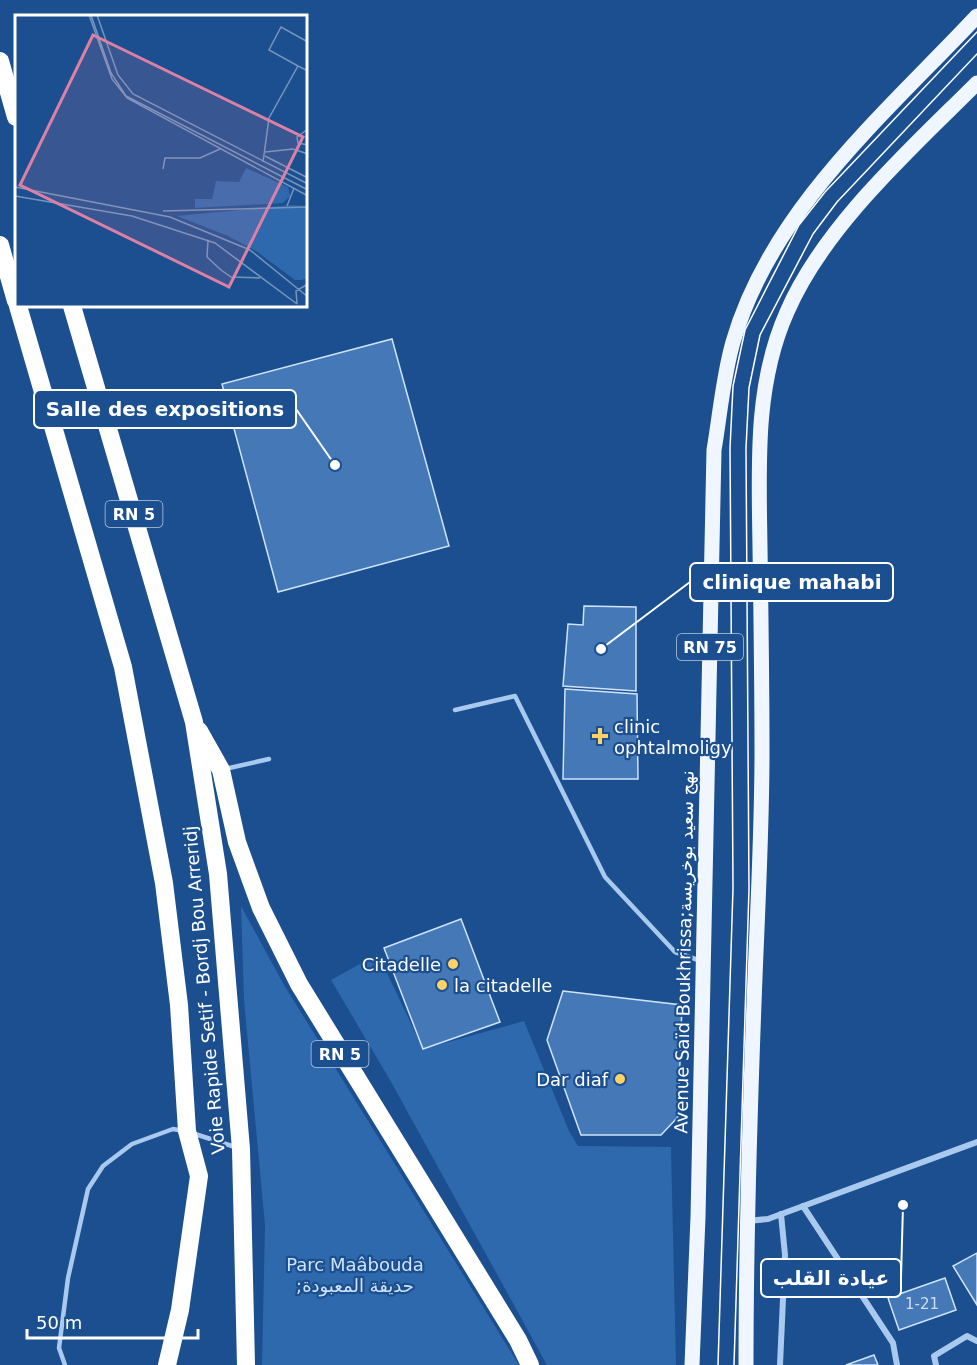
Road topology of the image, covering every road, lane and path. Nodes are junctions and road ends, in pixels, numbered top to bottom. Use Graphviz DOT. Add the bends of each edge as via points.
graph roads {
  1 [pos="977,16"];
  2 [pos="0,62"];
  3 [pos="977,83"];
  4 [pos="15,114"];
  5 [pos="0,245"];
  6 [pos="15,298"];
  7 [pos="19,308"];
  8 [pos="73,308"];
  9 [pos="454,710"];
  10 [pos="194,722"];
  11 [pos="269,759"];
  12 [pos="221,770"];
  13 [pos="704,962"];
  14 [pos="187,1131"];
  15 [pos="977,1142"];
  16 [pos="241,1149"];
  17 [pos="803,1206"];
  18 [pos="781,1214"];
  19 [pos="746,1221"];
  20 [pos="977,1341"];
  21 [pos="65,1365"];
  22 [pos="167,1365"];
  23 [pos="246,1365"];
  24 [pos="530,1365"];
  25 [pos="692,1365"];
  26 [pos="746,1365"];
  27 [pos="780,1365"];
  28 [pos="897,1365"];
  29 [pos="936,1365"];
  1 -- 13 [label="main road, Avenue Saïd Boukhrissa;نهج سعيد بوخريسة / RN 75" via="796,213 756,282 733,343 714,450"];
  2 -- 4 [label="highway"];
  3 -- 19 [label="main road, RN 75" via="832,235 800,284 769,362 759,469 762,754"];
  5 -- 6 [label="highway"];
  7 -- 14 [label="highway, Voie Rapide Setif - Bordj Bou Arreridj / RN 5" via="123,667 164,883 179,1005"];
  8 -- 10 [label="highway, Voie Rapide Setif - Bordj Bou Arreridj / RN 5"];
  9 -- 13 [label="lane" via="515,696 604,877 675,952"];
  10 -- 12 [label="highway, RN 5"];
  10 -- 16 [label="highway, Voie Rapide Setif - Bordj Bou Arreridj / RN 5" via="218,874"];
  11 -- 12 [label="lane"];
  12 -- 24 [label="highway, RN 5" via="237,842 252,886 299,984"];
  13 -- 25 [label="main road, Avenue Saïd Boukhrissa;نهج سعيد بوخريسة / RN 75"];
  14 -- 16 [label="lane"];
  14 -- 21 [label="lane" via="173,1129 132,1144 103,1166 88,1189 68,1278 59,1348"];
  14 -- 22 [label="highway, Voie Rapide Setif - Bordj Bou Arreridj / RN 5" via="199,1176 180,1310"];
  15 -- 17 [label="street"];
  16 -- 23 [label="highway, Voie Rapide Setif - Bordj Bou Arreridj / RN 5"];
  17 -- 18 [label="street"];
  17 -- 28 [label="street" via="893,1342"];
  18 -- 19 [label="street"];
  18 -- 27 [label="street" via="785,1255"];
  19 -- 26 [label="main road, RN 75"];
  20 -- 29 [label="street" via="967,1336 934,1356"];
}
